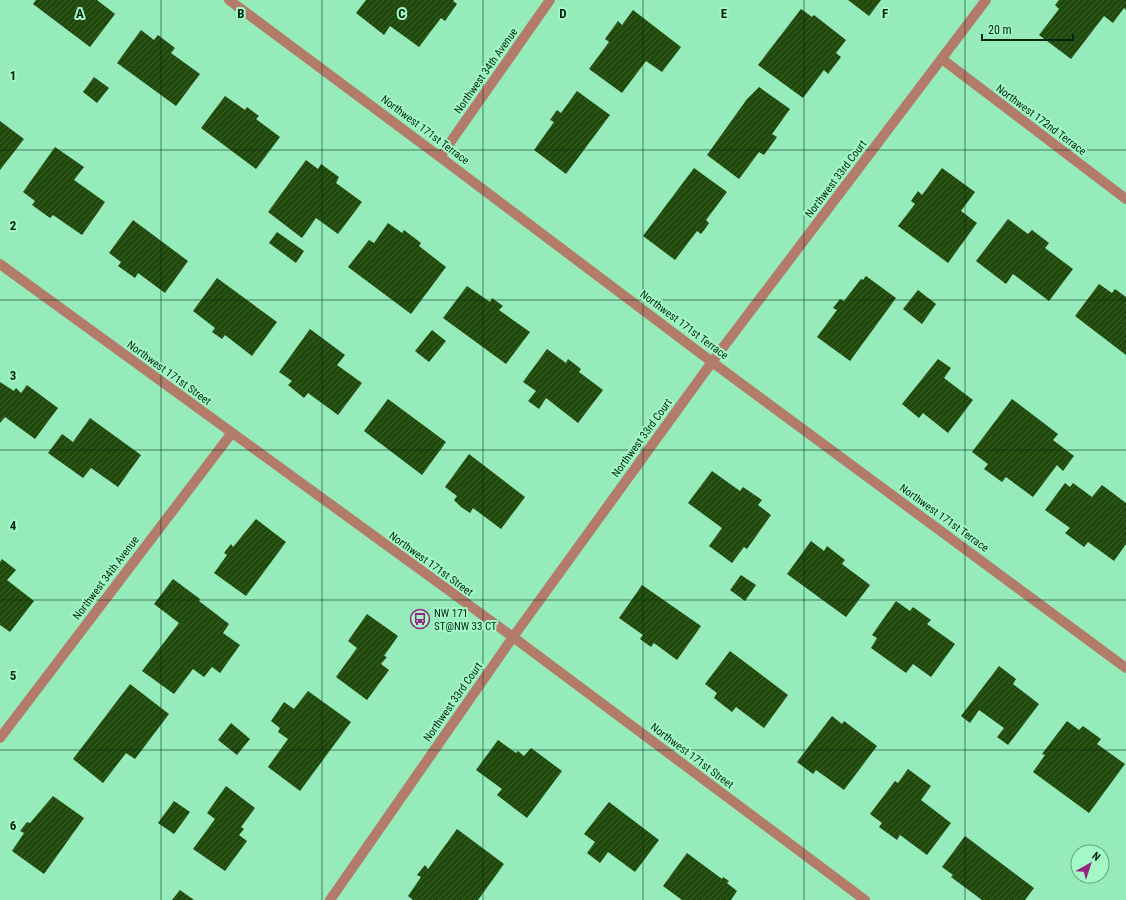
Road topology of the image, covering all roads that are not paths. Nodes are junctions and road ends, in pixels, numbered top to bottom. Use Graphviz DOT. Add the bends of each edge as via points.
graph roads {
  1 [pos="229,0"];
  2 [pos="550,0"];
  3 [pos="986,0"];
  4 [pos="942,59"];
  5 [pos="440,157"];
  6 [pos="1126,200"];
  7 [pos="0,264"];
  8 [pos="712,362"];
  9 [pos="231,434"];
  10 [pos="513,637"];
  11 [pos="1126,668"];
  12 [pos="4,725"];
  13 [pos="0,738"];
  14 [pos="330,900"];
  15 [pos="865,900"];
  1 -- 5 [label="street, Northwest 171st Terrace"];
  2 -- 5 [label="street, Northwest 34th Avenue"];
  3 -- 4 [label="street, Northwest 33rd Court"];
  4 -- 6 [label="street, Northwest 172nd Terrace"];
  4 -- 8 [label="street, Northwest 33rd Court"];
  5 -- 8 [label="street, Northwest 171st Terrace"];
  7 -- 9 [label="street, Northwest 171st Street"];
  8 -- 10 [label="street, Northwest 33rd Court"];
  8 -- 11 [label="street, Northwest 171st Terrace"];
  9 -- 10 [label="street, Northwest 171st Street"];
  9 -- 12 [label="street, Northwest 34th Avenue"];
  10 -- 14 [label="street, Northwest 33rd Court"];
  10 -- 15 [label="street, Northwest 171st Street"];
  12 -- 13 [label="street, Northwest 34th Avenue"];
}
